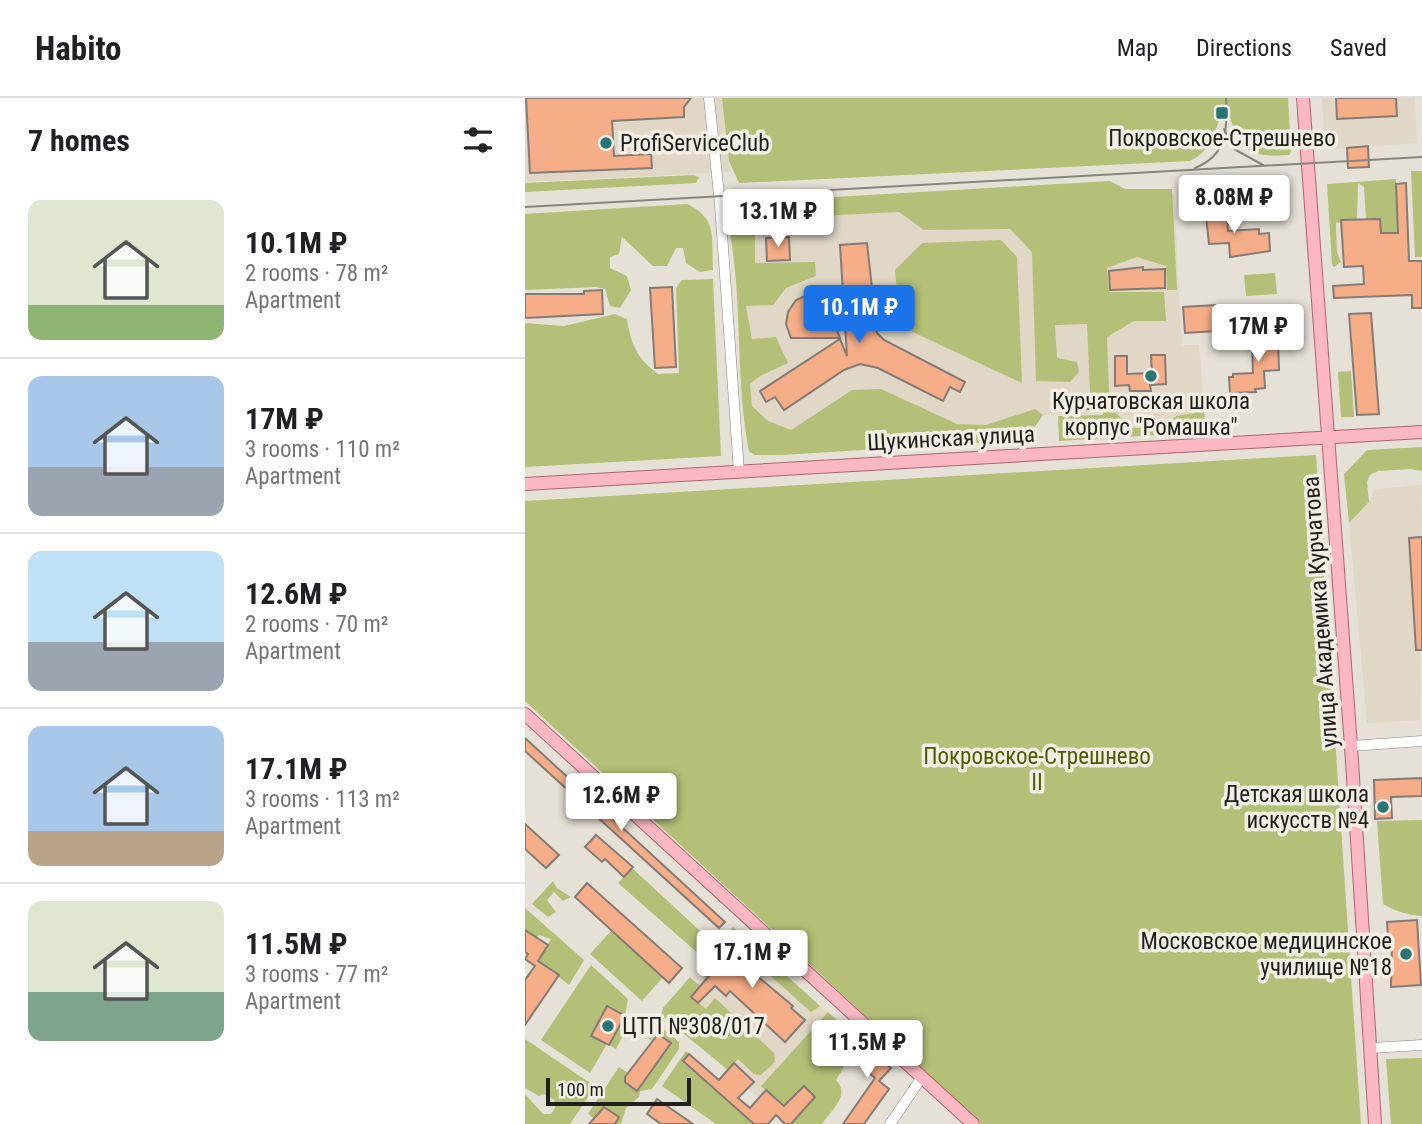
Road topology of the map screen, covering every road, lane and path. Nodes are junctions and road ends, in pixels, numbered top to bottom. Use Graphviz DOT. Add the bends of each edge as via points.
graph roads {
  1 [pos="709,98"];
  2 [pos="1303,98"];
  3 [pos="1422,432"];
  4 [pos="1327,437"];
  5 [pos="739,472"];
  6 [pos="525,484"];
  7 [pos="525,714"];
  8 [pos="1422,741"];
  9 [pos="1351,746"];
  10 [pos="1422,1045"];
  11 [pos="1371,1048"];
  12 [pos="922,1077"];
  13 [pos="890,1124"];
  14 [pos="973,1124"];
  15 [pos="1375,1124"];
  1 -- 5 [label="street"];
  2 -- 4 [label="main road, улица Академика Курчатова"];
  3 -- 4 [label="main road, Щукинская улица"];
  4 -- 5 [label="main road, Щукинская улица"];
  4 -- 9 [label="main road, улица Академика Курчатова"];
  5 -- 6 [label="main road, Щукинская улица"];
  7 -- 12 [label="main road"];
  8 -- 9 [label="street"];
  9 -- 11 [label="main road, улица Академика Курчатова"];
  10 -- 11 [label="street"];
  11 -- 15 [label="main road, улица Академика Курчатова"];
  12 -- 13 [label="street"];
  12 -- 14 [label="main road"];
}
